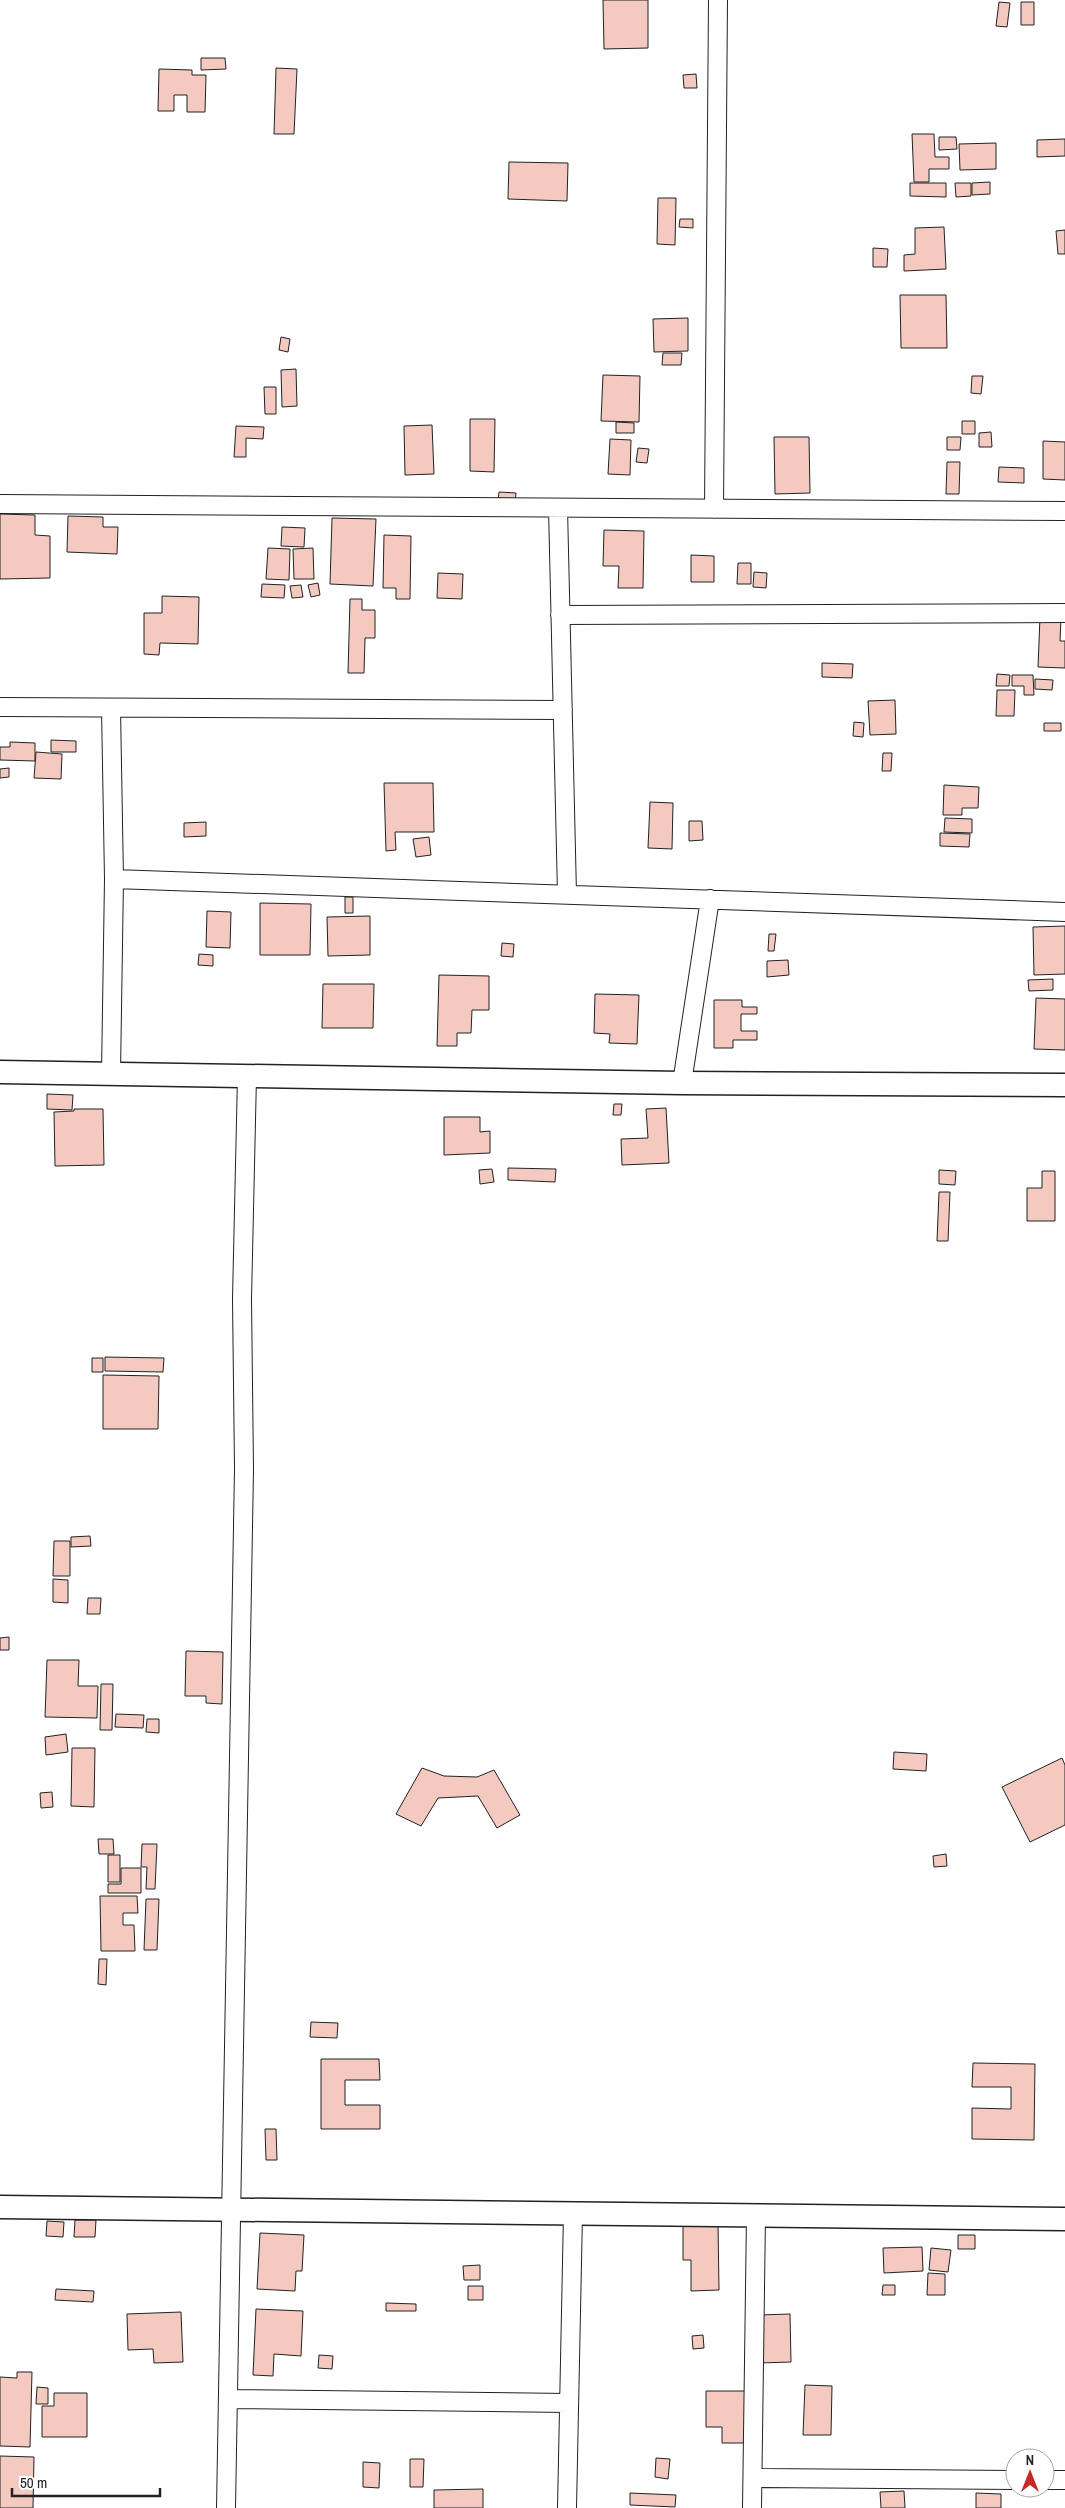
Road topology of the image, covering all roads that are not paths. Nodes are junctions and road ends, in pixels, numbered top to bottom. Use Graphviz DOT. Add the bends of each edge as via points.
graph roads {
  1 [pos="718,0"];
  2 [pos="0,504"];
  3 [pos="558,508"];
  4 [pos="714,509"];
  5 [pos="1065,511"];
  6 [pos="1065,613"];
  7 [pos="560,615"];
  8 [pos="0,707"];
  9 [pos="111,708"];
  10 [pos="562,710"];
  11 [pos="114,879"];
  12 [pos="567,894"];
  13 [pos="710,899"];
  14 [pos="1065,912"];
  15 [pos="0,1072"];
  16 [pos="111,1074"];
  17 [pos="247,1076"];
  18 [pos="682,1083"];
  19 [pos="1065,1085"];
  20 [pos="0,2207"];
  21 [pos="232,2210"];
  22 [pos="573,2213"];
  23 [pos="756,2215"];
  24 [pos="1065,2219"];
  25 [pos="228,2398"];
  26 [pos="568,2404"];
  27 [pos="753,2478"];
  28 [pos="1005,2480"];
  29 [pos="226,2508"];
  30 [pos="567,2508"];
  31 [pos="752,2508"];
  1 -- 4 [label="street"];
  2 -- 3 [label="street"];
  3 -- 4 [label="street"];
  3 -- 7 [label="street"];
  4 -- 5 [label="street"];
  6 -- 7 [label="street"];
  7 -- 10 [label="street"];
  8 -- 9 [label="street"];
  9 -- 10 [label="street"];
  9 -- 11 [label="street"];
  10 -- 12 [label="street"];
  11 -- 12 [label="street"];
  11 -- 16 [label="street"];
  12 -- 13 [label="street"];
  13 -- 14 [label="street"];
  13 -- 18 [label="street"];
  15 -- 16 [label="street"];
  16 -- 17 [label="street"];
  17 -- 18 [label="street"];
  17 -- 21 [label="street"];
  18 -- 19 [label="street"];
  20 -- 21 [label="street"];
  21 -- 22 [label="street"];
  21 -- 25 [label="street"];
  22 -- 23 [label="street"];
  22 -- 26 [label="street"];
  23 -- 24 [label="street"];
  23 -- 27 [label="street"];
  25 -- 26 [label="street"];
  25 -- 29 [label="street"];
  26 -- 30 [label="street"];
  27 -- 28 [label="street"];
  27 -- 31 [label="street"];
}
